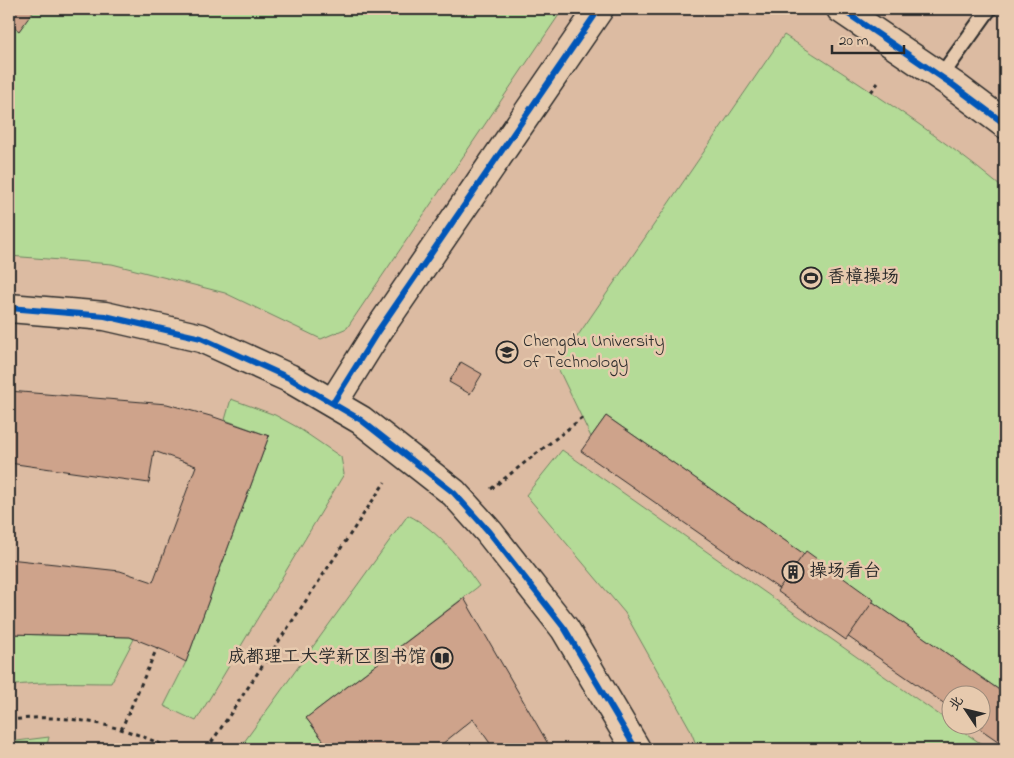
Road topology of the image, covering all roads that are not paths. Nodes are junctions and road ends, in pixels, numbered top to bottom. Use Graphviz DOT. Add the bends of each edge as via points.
graph roads {
  1 [pos="599,9"];
  2 [pos="841,9"];
  3 [pos="989,9"];
  4 [pos="941,76"];
  5 [pos="1005,124"];
  6 [pos="9,308"];
  7 [pos="333,402"];
  8 [pos="636,749"];
  1 -- 7 [label="street" via="378,331"];
  2 -- 4 [label="street"];
  3 -- 4 [label="lane"];
  4 -- 5 [label="street"];
  6 -- 7 [label="street" via="105,316 201,338"];
  7 -- 8 [label="street" via="454,493 489,532 565,629"];
}
